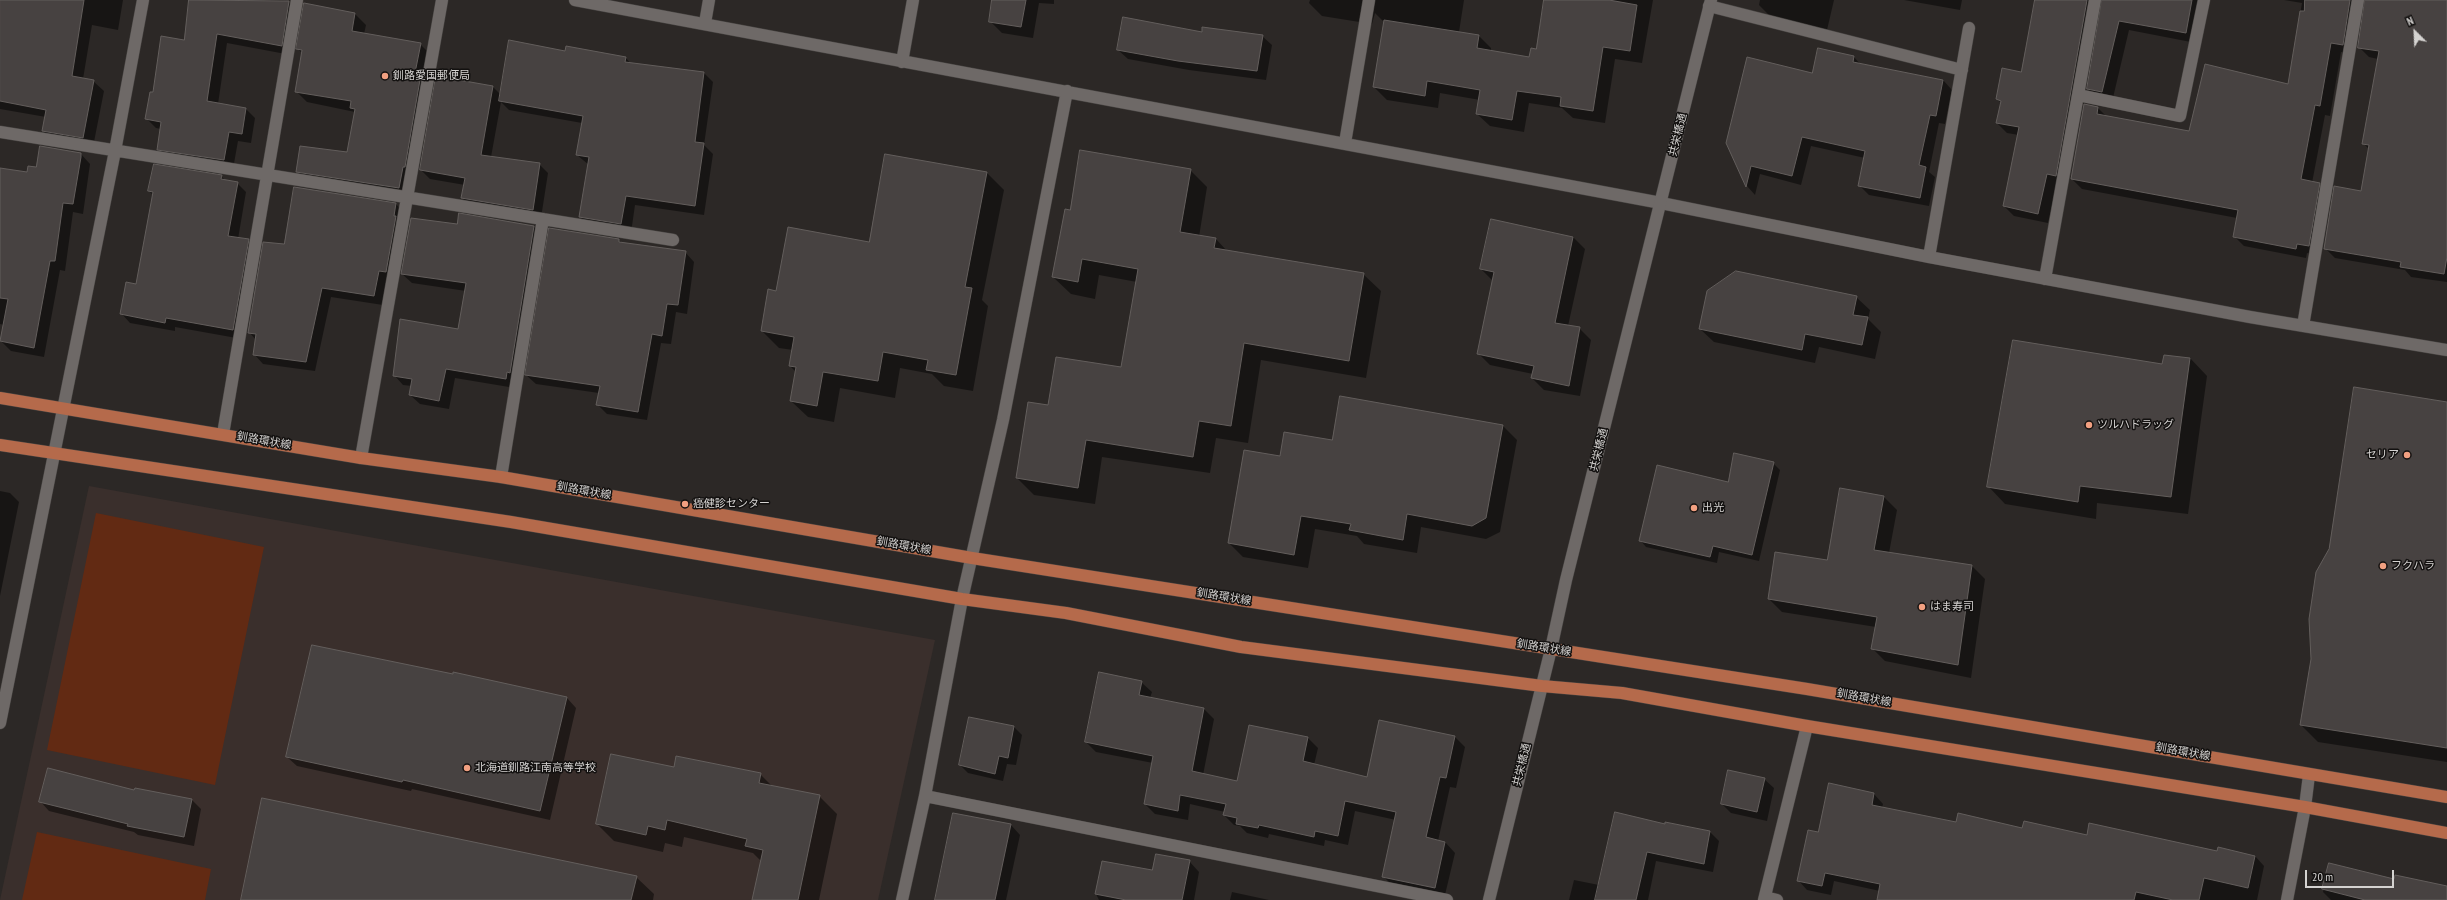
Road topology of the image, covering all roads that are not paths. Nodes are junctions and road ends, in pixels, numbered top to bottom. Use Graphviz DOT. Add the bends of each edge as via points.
graph roads {
  1 [pos="143,0"];
  2 [pos="297,0"];
  3 [pos="442,0"];
  4 [pos="577,0"];
  5 [pos="709,0"];
  6 [pos="913,0"];
  7 [pos="1369,0"];
  8 [pos="2095,0"];
  9 [pos="2204,0"];
  10 [pos="2358,0"];
  11 [pos="1710,3"];
  12 [pos="705,23"];
  13 [pos="1969,28"];
  14 [pos="902,62"];
  15 [pos="1962,70"];
  16 [pos="1067,91"];
  17 [pos="2078,95"];
  18 [pos="0,132"];
  19 [pos="1345,143"];
  20 [pos="115,150"];
  21 [pos="268,175"];
  22 [pos="408,198"];
  23 [pos="1662,203"];
  24 [pos="543,219"];
  25 [pos="673,240"];
  26 [pos="1929,258"];
  27 [pos="2045,279"];
  28 [pos="2303,326"];
  29 [pos="2447,350"];
  30 [pos="0,398"];
  31 [pos="64,408"];
  32 [pos="223,434"];
  33 [pos="0,445"];
  34 [pos="55,454"];
  35 [pos="361,458"];
  36 [pos="501,477"];
  37 [pos="972,558"];
  38 [pos="962,599"];
  39 [pos="1551,649"];
  40 [pos="1542,686"];
  41 [pos="0,723"];
  42 [pos="1807,726"];
  43 [pos="2309,775"];
  44 [pos="925,796"];
  45 [pos="2447,797"];
  46 [pos="2305,807"];
  47 [pos="2447,833"];
  48 [pos="1765,899"];
  49 [pos="902,900"];
  50 [pos="1447,900"];
  51 [pos="1489,900"];
  52 [pos="1777,900"];
  53 [pos="2287,900"];
  1 -- 20 [label="street"];
  2 -- 21 [label="street"];
  3 -- 22 [label="street"];
  4 -- 12 [label="street"];
  5 -- 12 [label="street"];
  6 -- 14 [label="street"];
  7 -- 19 [label="street"];
  8 -- 17 [label="street"];
  9 -- 17 [label="street" via="2180,116"];
  10 -- 28 [label="street"];
  11 -- 15 [label="street"];
  11 -- 23 [label="street, 共栄橋通"];
  12 -- 14 [label="street"];
  13 -- 15 [label="street"];
  14 -- 16 [label="street"];
  15 -- 26 [label="street"];
  16 -- 19 [label="street"];
  16 -- 37 [label="street" via="1003,420"];
  17 -- 27 [label="street"];
  18 -- 20 [label="street"];
  19 -- 23 [label="street"];
  20 -- 21 [label="street"];
  20 -- 31 [label="street"];
  21 -- 22 [label="street"];
  21 -- 32 [label="street"];
  22 -- 24 [label="street"];
  22 -- 35 [label="street"];
  23 -- 26 [label="street"];
  23 -- 39 [label="street, 共栄橋通" via="1566,580"];
  24 -- 25 [label="street"];
  24 -- 36 [label="street"];
  26 -- 27 [label="street"];
  27 -- 28 [label="street"];
  28 -- 29 [label="street"];
  30 -- 31 [label="main road, 釧路環状線"];
  31 -- 32 [label="main road, 釧路環状線"];
  31 -- 34 [label="street"];
  32 -- 35 [label="main road, 釧路環状線"];
  33 -- 34 [label="main road"];
  34 -- 38 [label="main road" via="511,522"];
  34 -- 41 [label="street"];
  35 -- 36 [label="main road, 釧路環状線"];
  36 -- 37 [label="main road, 釧路環状線"];
  37 -- 38 [label="street"];
  37 -- 39 [label="main road, 釧路環状線"];
  38 -- 40 [label="main road" via="1066,613 1241,647"];
  38 -- 44 [label="street"];
  39 -- 40 [label="street, 共栄橋通"];
  39 -- 43 [label="main road, 釧路環状線" via="1845,695"];
  40 -- 42 [label="main road" via="1622,693"];
  40 -- 51 [label="street, 共栄橋通"];
  42 -- 46 [label="main road"];
  42 -- 48 [label="street"];
  43 -- 45 [label="main road, 釧路環状線"];
  43 -- 46 [label="street"];
  44 -- 49 [label="street"];
  44 -- 50 [label="street"];
  46 -- 47 [label="main road"];
  46 -- 53 [label="street"];
  48 -- 52 [label="street"];
}
